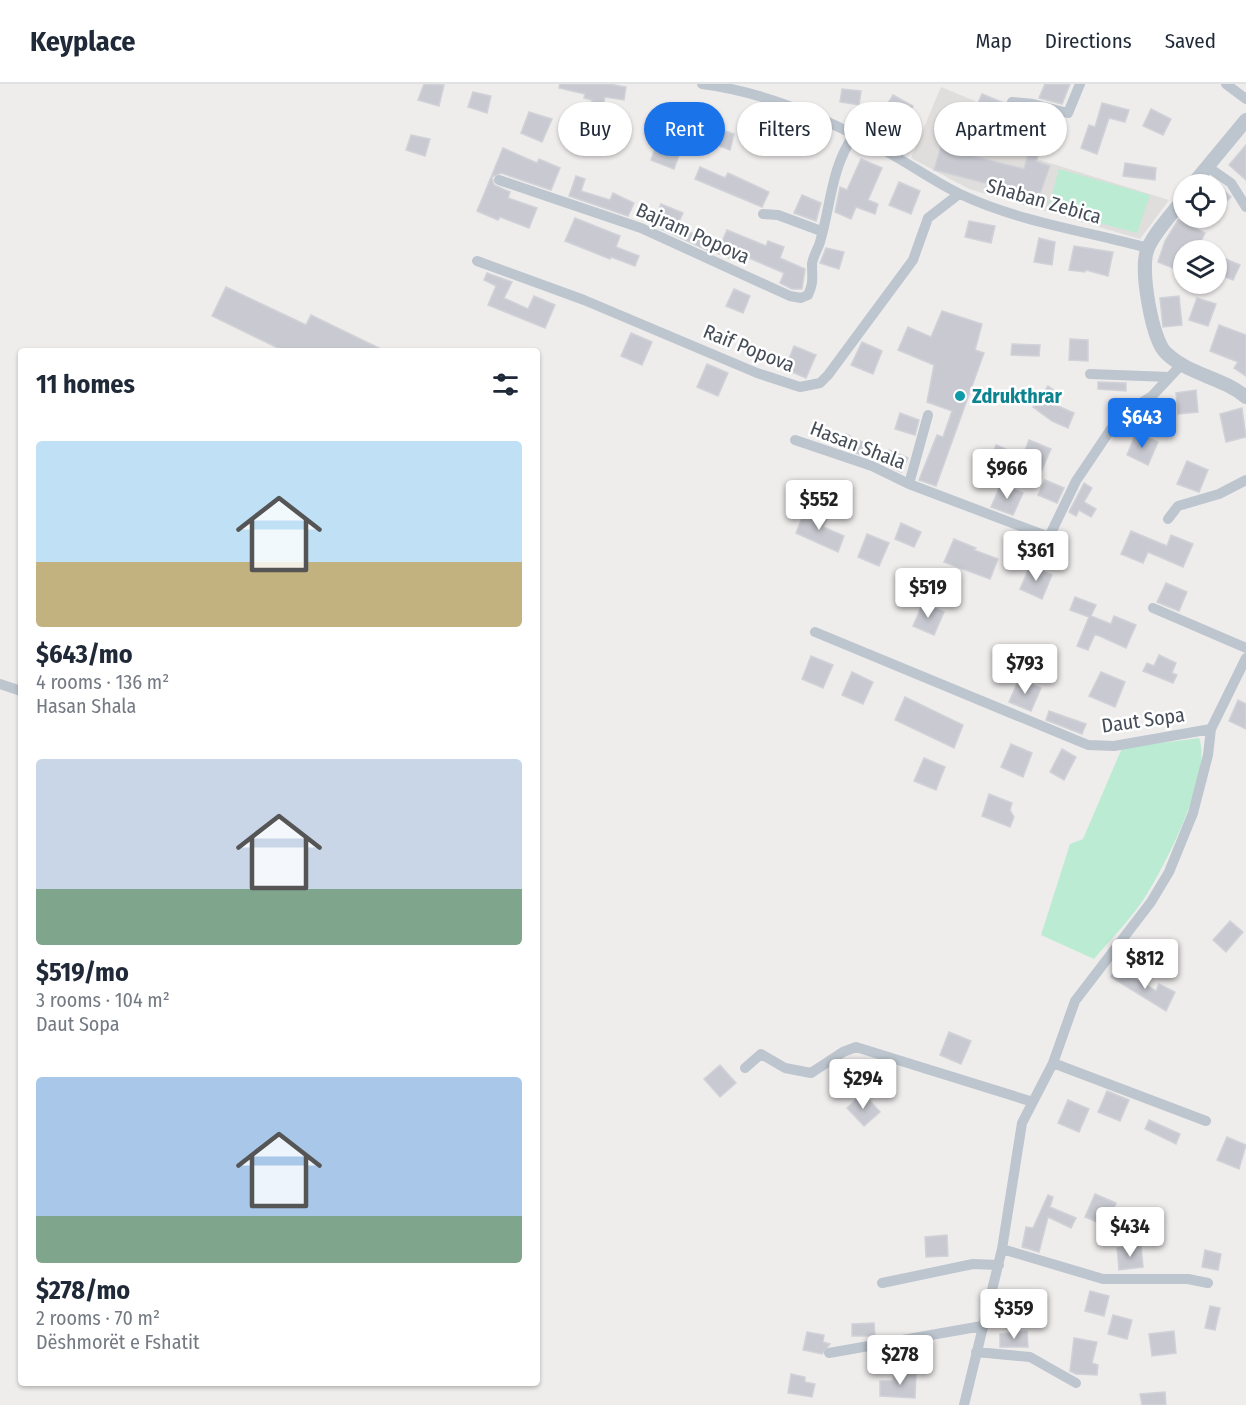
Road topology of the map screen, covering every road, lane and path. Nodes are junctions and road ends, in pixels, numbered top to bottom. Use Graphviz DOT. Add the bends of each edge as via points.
graph roads {
  1 [pos="702,84"];
  2 [pos="1080,84"];
  3 [pos="1226,84"];
  4 [pos="1246,99"];
  5 [pos="1067,113"];
  6 [pos="1246,120"];
  7 [pos="844,130"];
  8 [pos="844,150"];
  9 [pos="891,156"];
  10 [pos="1208,167"];
  11 [pos="1202,174"];
  12 [pos="499,180"];
  13 [pos="959,194"];
  14 [pos="1246,207"];
  15 [pos="1173,213"];
  16 [pos="763,214"];
  17 [pos="821,231"];
  18 [pos="1148,248"];
  19 [pos="477,261"];
  20 [pos="1182,364"];
  21 [pos="1090,374"];
  22 [pos="1169,377"];
  23 [pos="1246,397"];
  24 [pos="928,415"];
  25 [pos="795,440"];
  26 [pos="1246,480"];
  27 [pos="909,484"];
  28 [pos="1168,519"];
  29 [pos="1153,608"];
  30 [pos="815,632"];
  31 [pos="1246,648"];
  32 [pos="1246,658"];
  33 [pos="0,684"];
  34 [pos="18,690"];
  35 [pos="1211,729"];
  36 [pos="1053,1063"];
  37 [pos="745,1068"];
  38 [pos="1033,1102"];
  39 [pos="1206,1120"];
  40 [pos="1002,1250"];
  41 [pos="999,1265"];
  42 [pos="882,1282"];
  43 [pos="1208,1283"];
  44 [pos="982,1326"];
  45 [pos="976,1352"];
  46 [pos="829,1353"];
  47 [pos="1076,1383"];
  48 [pos="964,1405"];
  1 -- 7 [label="street, Shaban Zebica" via="754,94"];
  2 -- 5 [label="street"];
  3 -- 4 [label="street"];
  6 -- 10 [label="street"];
  8 -- 17 [label="street, Bajram Popova"];
  9 -- 13 [label="street, Shaban Zebica"];
  10 -- 11 [label="street"];
  10 -- 14 [label="street" via="1231,183"];
  12 -- 17 [label="street, Bajram Popova" via="641,228 801,298 812,287 812,262"];
  13 -- 18 [label="street, Shaban Zebica" via="1007,212"];
  13 -- 19 [label="street, Raif Popova" via="928,218 912,260 828,375 812,387 800,387 758,373 584,300"];
  15 -- 18 [label="street"];
  16 -- 17 [label="street" via="778,215"];
  18 -- 20 [label="street" via="1145,272 1154,330 1164,352"];
  20 -- 22 [label="street, Hasan Shala"];
  20 -- 23 [label="street" via="1195,373 1233,386"];
  21 -- 22 [label="street"];
  22 -- 27 [label="street, Hasan Shala" via="1152,396 1115,423 1076,482 1049,537"];
  24 -- 27 [label="street, Hasan Shala"];
  25 -- 27 [label="street, Hasan Shala" via="872,466"];
  26 -- 28 [label="street" via="1219,494 1178,506"];
  29 -- 31 [label="street"];
  30 -- 35 [label="street, Daut Sopa" via="1088,745 1114,746"];
  32 -- 35 [label="street"];
  33 -- 34 [label="street"];
  35 -- 36 [label="street" via="1193,813 1169,872 1151,902 1075,1001"];
  36 -- 38 [label="street"];
  36 -- 39 [label="street"];
  37 -- 38 [label="street" via="761,1054 785,1068 811,1074 856,1047"];
  38 -- 40 [label="street" via="1020,1133"];
  40 -- 41 [label="street"];
  40 -- 43 [label="street" via="1103,1280 1188,1279"];
  41 -- 42 [label="street" via="973,1264"];
  41 -- 44 [label="street"];
  44 -- 45 [label="street"];
  44 -- 46 [label="street"];
  45 -- 47 [label="street" via="1030,1357"];
  45 -- 48 [label="street"];
}
